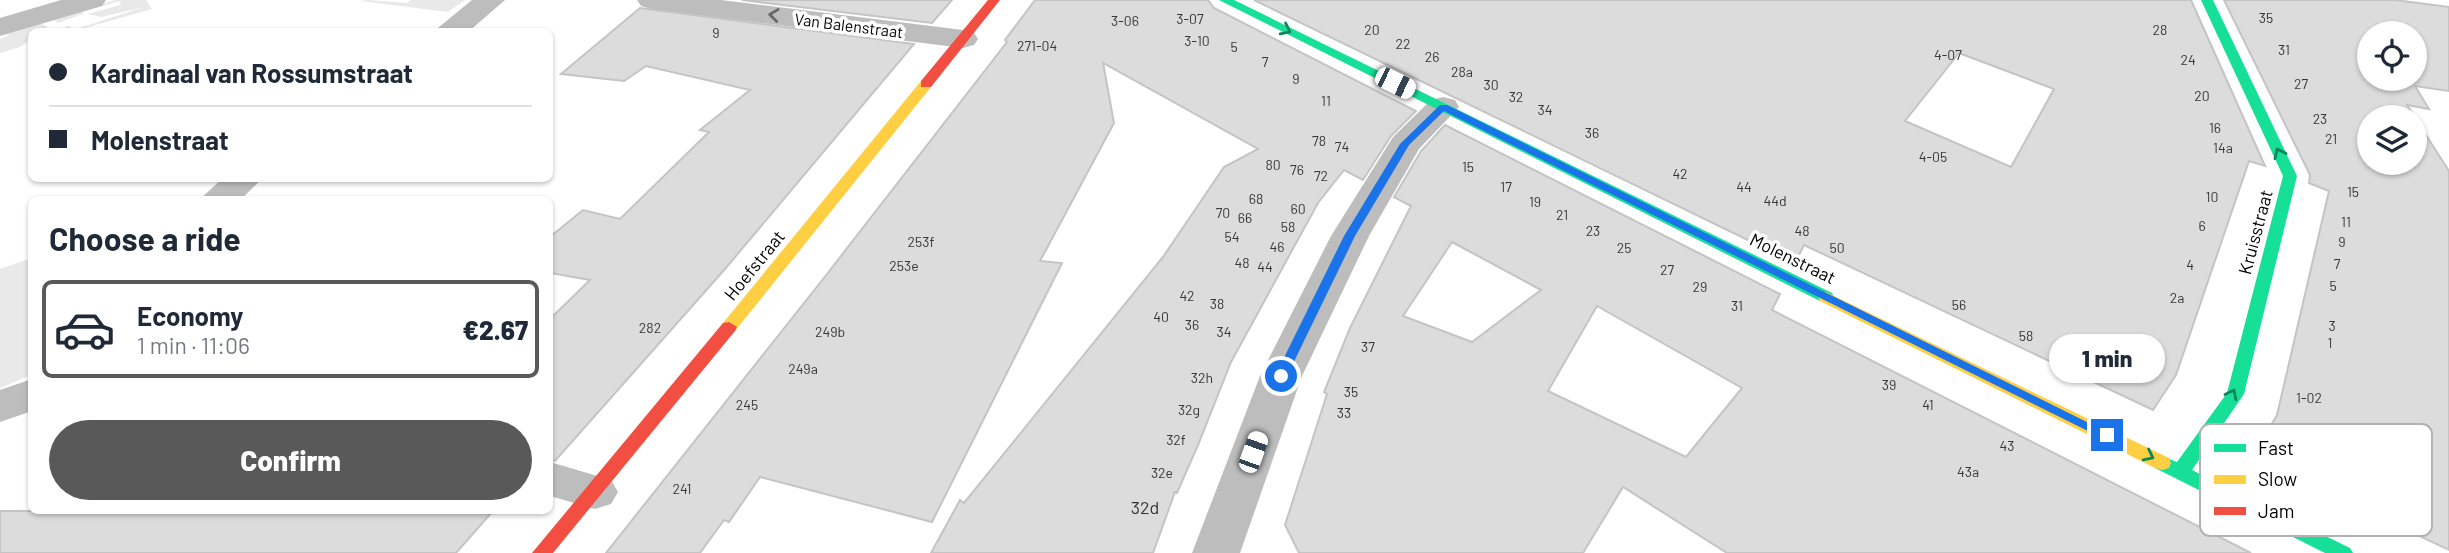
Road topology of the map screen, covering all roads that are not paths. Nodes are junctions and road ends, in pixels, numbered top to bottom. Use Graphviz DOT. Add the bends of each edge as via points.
graph roads {
  1 [pos="92,0"];
  2 [pos="491,0"];
  3 [pos="651,0"];
  4 [pos="994,0"];
  5 [pos="1225,0"];
  6 [pos="2207,0"];
  7 [pos="0,27"];
  8 [pos="453,28"];
  9 [pos="963,39"];
  10 [pos="1443,107"];
  11 [pos="241,182"];
  12 [pos="222,196"];
  13 [pos="28,396"];
  14 [pos="0,407"];
  15 [pos="2214,424"];
  16 [pos="2200,443"];
  17 [pos="2180,471"];
  18 [pos="553,480"];
  19 [pos="2200,481"];
  20 [pos="595,492"];
  21 [pos="2309,536"];
  22 [pos="542,553"];
  23 [pos="1216,553"];
  24 [pos="2343,553"];
  1 -- 7 [label="street"];
  2 -- 8 [label="street"];
  9 -- 3 [label="street, Van Balenstraat, one-way"];
  4 -- 9 [label="street, Hoefstraat"];
  5 -- 10 [label="street, Molenstraat, one-way"];
  15 -- 6 [label="street, Kruisstraat, one-way" via="2235,394 2290,176"];
  9 -- 20 [label="street, Hoefstraat"];
  10 -- 17 [label="street, Molenstraat, one-way"];
  10 -- 23 [label="street" via="1405,144 1350,236 1281,376"];
  11 -- 12 [label="street"];
  13 -- 14 [label="street"];
  17 -- 16 [label="street, Kruisstraat, one-way"];
  17 -- 19 [label="street, Molenstraat"];
  18 -- 20 [label="street"];
  20 -- 22 [label="street, Hoefstraat"];
  21 -- 24 [label="street, Molenstraat"];
}
